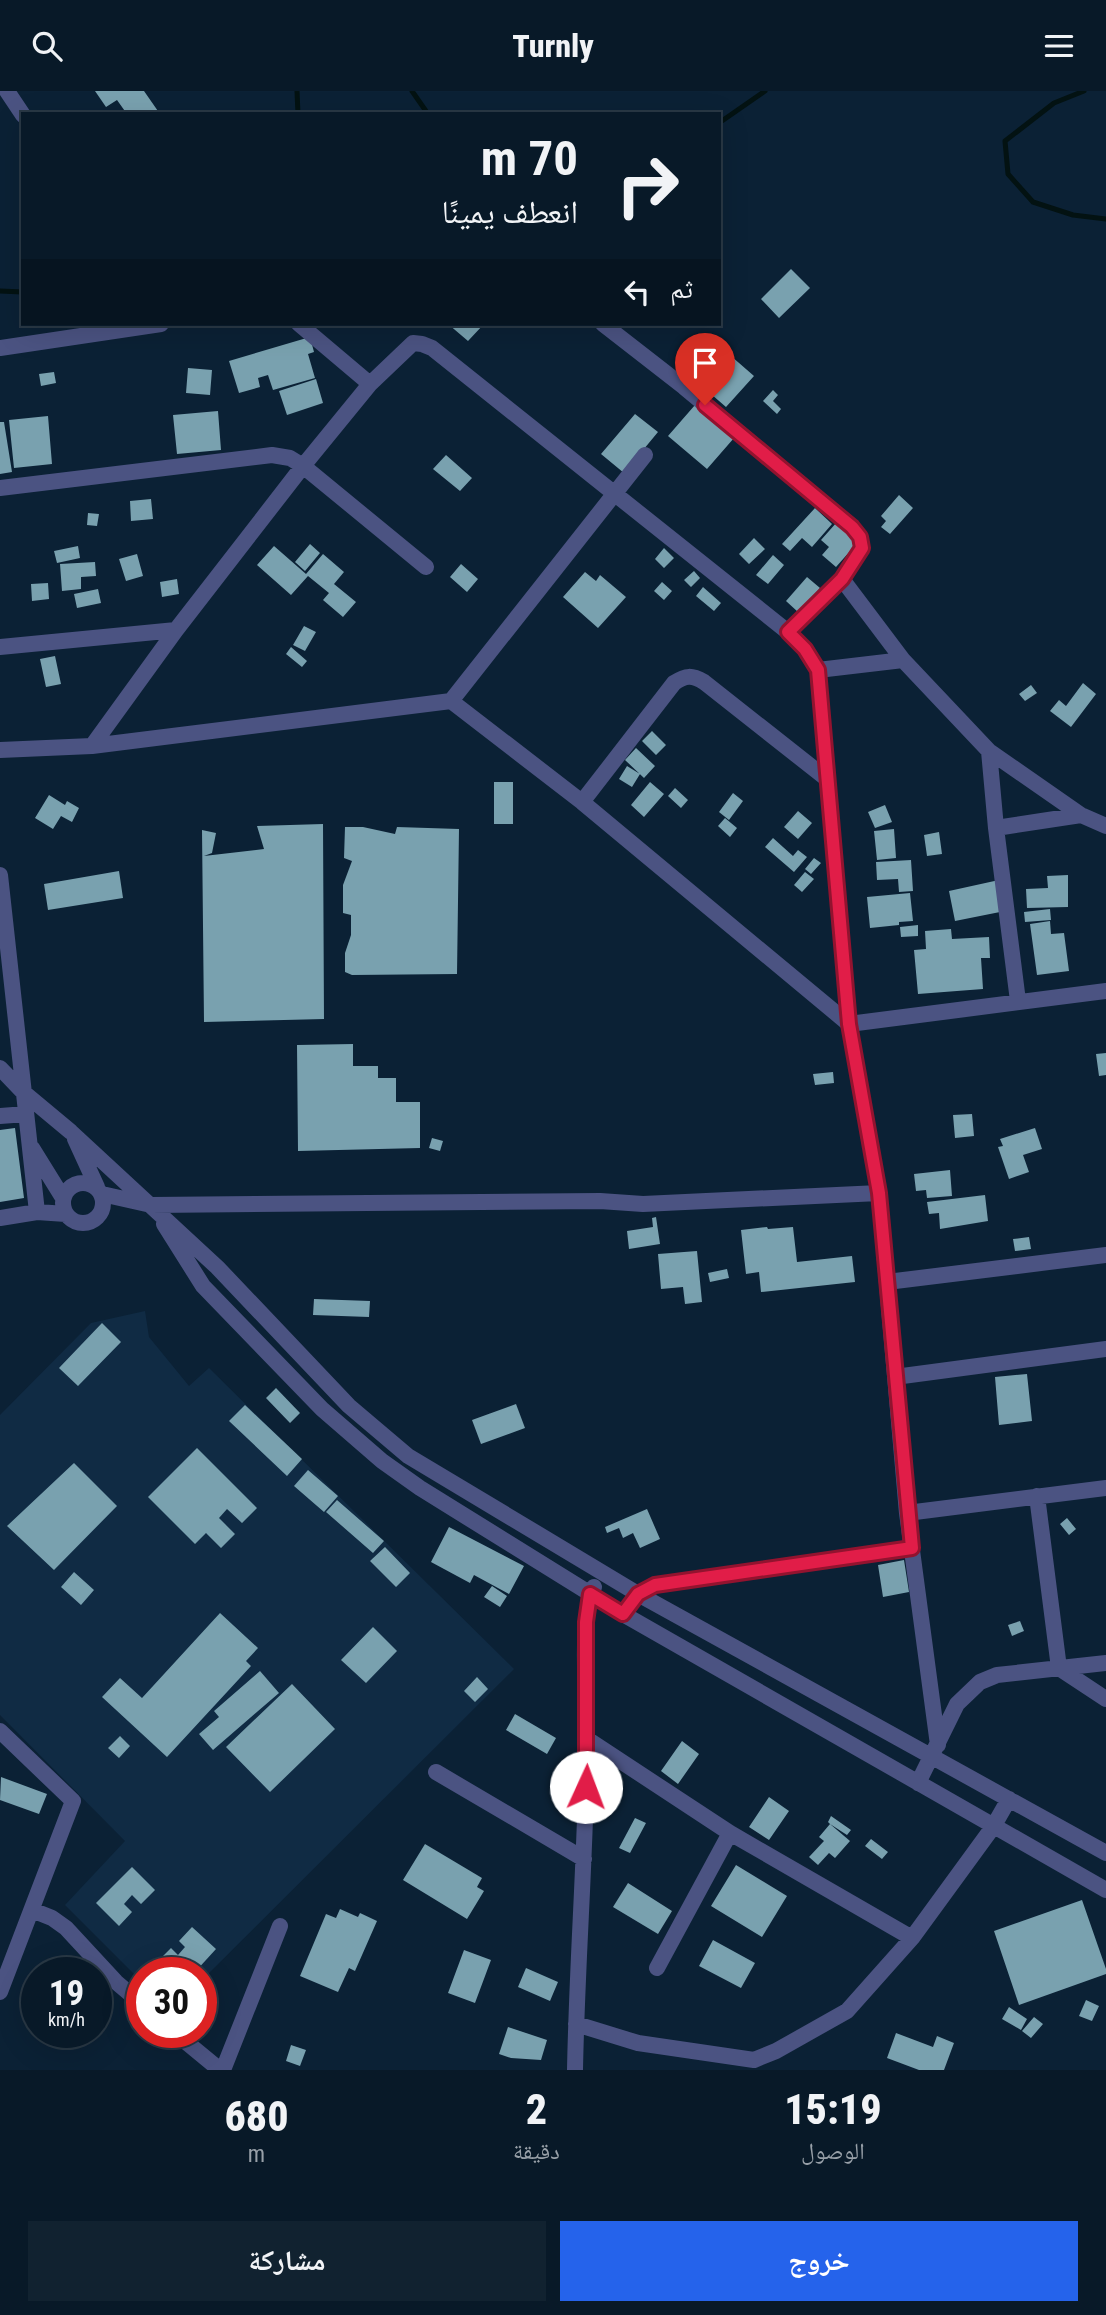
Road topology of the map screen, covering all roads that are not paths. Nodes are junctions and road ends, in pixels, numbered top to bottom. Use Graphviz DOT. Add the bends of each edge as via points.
graph roads {
  1 [pos="7,91"];
  2 [pos="21,112"];
  3 [pos="148,326"];
  4 [pos="301,326"];
  5 [pos="606,326"];
  6 [pos="0,348"];
  7 [pos="370,384"];
  8 [pos="645,455"];
  9 [pos="303,466"];
  10 [pos="0,488"];
  11 [pos="614,493"];
  12 [pos="426,567"];
  13 [pos="842,579"];
  14 [pos="176,630"];
  15 [pos="788,632"];
  16 [pos="0,647"];
  17 [pos="903,660"];
  18 [pos="818,670"];
  19 [pos="451,701"];
  20 [pos="92,746"];
  21 [pos="0,750"];
  22 [pos="989,751"];
  23 [pos="827,779"];
  24 [pos="582,801"];
  25 [pos="1082,815"];
  26 [pos="1106,826"];
  27 [pos="996,828"];
  28 [pos="0,875"];
  29 [pos="1106,991"];
  30 [pos="1018,1001"];
  31 [pos="849,1024"];
  32 [pos="0,1067"];
  33 [pos="23,1092"];
  34 [pos="26,1114"];
  35 [pos="0,1116"];
  36 [pos="71,1132"];
  37 [pos="29,1143"];
  38 [pos="99,1191"];
  39 [pos="879,1193"];
  40 [pos="151,1205"];
  41 [pos="65,1206"];
  42 [pos="37,1212"];
  43 [pos="0,1218"];
  44 [pos="1106,1255"];
  45 [pos="887,1282"];
  46 [pos="1106,1349"];
  47 [pos="895,1377"];
  48 [pos="1106,1488"];
  49 [pos="1037,1496"];
  50 [pos="907,1513"];
  51 [pos="912,1548"];
  52 [pos="602,1573"];
  53 [pos="590,1594"];
  54 [pos="638,1594"];
  55 [pos="623,1614"];
  56 [pos="1106,1663"];
  57 [pos="1059,1668"];
  58 [pos="1106,1699"];
  59 [pos="3,1735"];
  60 [pos="587,1739"];
  61 [pos="935,1751"];
  62 [pos="0,1756"];
  63 [pos="436,1772"];
  64 [pos="918,1783"];
  65 [pos="1009,1799"];
  66 [pos="993,1827"];
  67 [pos="730,1833"];
  68 [pos="1106,1853"];
  69 [pos="584,1859"];
  70 [pos="1106,1890"];
  71 [pos="32,1910"];
  72 [pos="280,1926"];
  73 [pos="912,1938"];
  74 [pos="5,1962"];
  75 [pos="657,1968"];
  76 [pos="126,1990"];
  77 [pos="0,1992"];
  78 [pos="576,2024"];
  79 [pos="194,2048"];
  80 [pos="221,2070"];
  81 [pos="575,2070"];
  1 -- 2 [label="street"];
  3 -- 6 [label="street"];
  4 -- 7 [label="street"];
  5 -- 13 [label="street" via="852,527 862,548"];
  7 -- 9 [label="street"];
  7 -- 11 [label="street" via="413,343 432,348"];
  8 -- 11 [label="street"];
  9 -- 10 [label="street" via="272,455"];
  9 -- 12 [label="street"];
  9 -- 14 [label="street"];
  11 -- 15 [label="street"];
  11 -- 19 [label="street"];
  13 -- 15 [label="street"];
  13 -- 17 [label="street"];
  14 -- 16 [label="street"];
  14 -- 20 [label="street"];
  15 -- 18 [label="street"];
  17 -- 18 [label="street"];
  17 -- 22 [label="street"];
  18 -- 23 [label="street"];
  19 -- 20 [label="street"];
  19 -- 24 [label="street"];
  20 -- 21 [label="street"];
  22 -- 25 [label="street"];
  22 -- 27 [label="street"];
  23 -- 24 [label="street" via="704,682 684,676"];
  23 -- 31 [label="street"];
  24 -- 31 [label="street"];
  25 -- 26 [label="street"];
  25 -- 27 [label="street"];
  27 -- 30 [label="street"];
  28 -- 33 [label="street"];
  29 -- 30 [label="street"];
  30 -- 31 [label="street"];
  31 -- 39 [label="street"];
  32 -- 33 [label="street"];
  33 -- 34 [label="street"];
  33 -- 36 [label="street"];
  34 -- 35 [label="street"];
  34 -- 37 [label="street"];
  36 -- 38 [label="street"];
  36 -- 40 [label="street"];
  37 -- 41 [label="street"];
  37 -- 42 [label="street"];
  38 -- 40 [label="street"];
  38 -- 41 [label="street" via="90,1183 73,1185 67,1190"];
  38 -- 41 [label="street" via="102,1211 89,1222 73,1220"];
  39 -- 40 [label="street" via="643,1204"];
  39 -- 45 [label="street"];
  40 -- 52 [label="street" via="394,1447"];
  40 -- 53 [label="street" via="202,1286 322,1409 420,1488"];
  41 -- 42 [label="street"];
  42 -- 43 [label="street"];
  44 -- 45 [label="street"];
  45 -- 47 [label="street"];
  46 -- 47 [label="street"];
  47 -- 50 [label="street"];
  48 -- 49 [label="street"];
  49 -- 50 [label="street"];
  49 -- 57 [label="street"];
  50 -- 51 [label="street"];
  51 -- 54 [label="street" via="655,1585"];
  51 -- 61 [label="street"];
  52 -- 53 [label="street"];
  52 -- 54 [label="street"];
  53 -- 55 [label="street"];
  53 -- 60 [label="street"];
  54 -- 55 [label="street"];
  54 -- 61 [label="street"];
  55 -- 64 [label="street"];
  56 -- 57 [label="street"];
  57 -- 58 [label="street"];
  57 -- 61 [label="street" via="997,1675 980,1682 957,1704"];
  59 -- 62 [label="street"];
  59 -- 71 [label="street" via="73,1801"];
  60 -- 67 [label="street"];
  60 -- 69 [label="street"];
  61 -- 64 [label="street"];
  61 -- 65 [label="street"];
  63 -- 69 [label="street"];
  64 -- 66 [label="street"];
  65 -- 66 [label="street"];
  65 -- 68 [label="street"];
  66 -- 70 [label="street"];
  66 -- 73 [label="street"];
  67 -- 73 [label="street"];
  67 -- 75 [label="street"];
  69 -- 78 [label="street"];
  71 -- 74 [label="street"];
  71 -- 76 [label="street" via="66,1928"];
  72 -- 80 [label="street"];
  73 -- 78 [label="street" via="847,2011 754,2060 638,2043"];
  74 -- 77 [label="street"];
  78 -- 81 [label="street"];
  79 -- 80 [label="street"];
}
